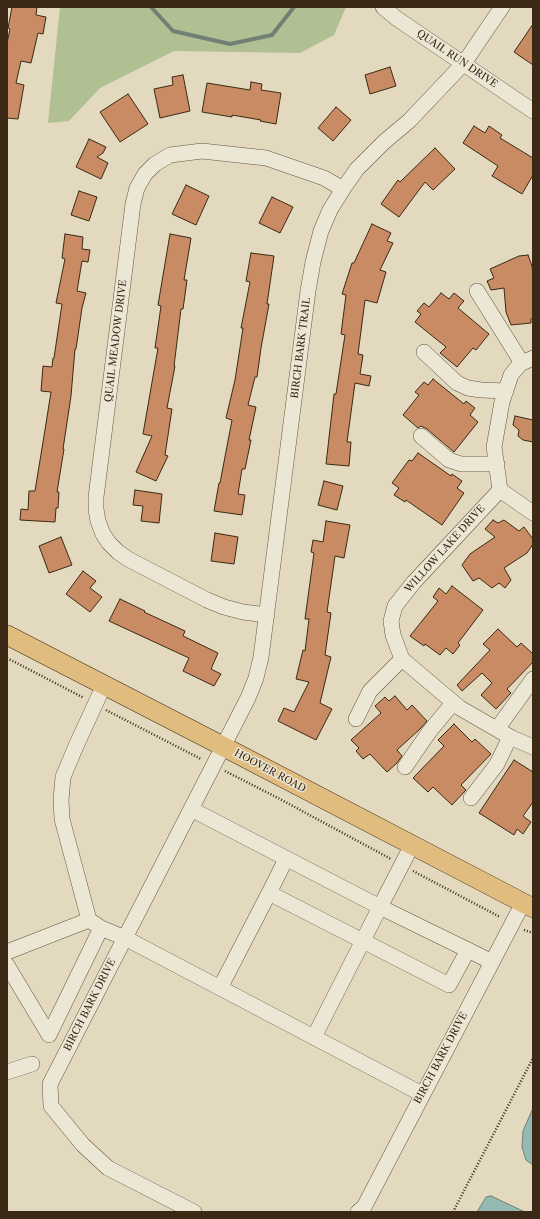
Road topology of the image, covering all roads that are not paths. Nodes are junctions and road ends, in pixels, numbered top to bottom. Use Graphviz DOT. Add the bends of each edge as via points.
graph roads {
  1 [pos="383,7"];
  2 [pos="502,7"];
  3 [pos="464,63"];
  4 [pos="533,111"];
  5 [pos="343,190"];
  6 [pos="477,291"];
  7 [pos="424,352"];
  8 [pos="528,360"];
  9 [pos="506,391"];
  10 [pos="421,436"];
  11 [pos="497,464"];
  12 [pos="500,490"];
  13 [pos="533,513"];
  14 [pos="267,615"];
  15 [pos="7,635"];
  16 [pos="402,659"];
  17 [pos="533,679"];
  18 [pos="104,685"];
  19 [pos="453,703"];
  20 [pos="356,719"];
  21 [pos="497,729"];
  22 [pos="510,737"];
  23 [pos="223,746"];
  24 [pos="533,747"];
  25 [pos="405,767"];
  26 [pos="471,798"];
  27 [pos="191,809"];
  28 [pos="412,845"];
  29 [pos="286,858"];
  30 [pos="269,893"];
  31 [pos="528,906"];
  32 [pos="380,907"];
  33 [pos="89,920"];
  34 [pos="101,928"];
  35 [pos="125,938"];
  36 [pos="364,940"];
  37 [pos="468,950"];
  38 [pos="7,952"];
  39 [pos="492,962"];
  40 [pos="7,965"];
  41 [pos="220,988"];
  42 [pos="314,1037"];
  43 [pos="32,1064"];
  44 [pos="7,1072"];
  45 [pos="422,1094"];
  46 [pos="178,1208"];
  47 [pos="194,1212"];
  48 [pos="358,1212"];
  1 -- 3 [label="street, QUAIL RUN DRIVE"];
  2 -- 3 [label="street, BIRCH BARK TRAIL"];
  3 -- 4 [label="street, QUAIL RUN DRIVE"];
  3 -- 5 [label="street, BIRCH BARK TRAIL" via="409,121 358,169"];
  5 -- 14 [label="street, BIRCH BARK TRAIL" via="321,231 308,291"];
  5 -- 14 [label="street, QUAIL MEADOW DRIVE" via="324,178 266,158 202,150 170,155 155,164 137,188 133,204 96,497 98,521 110,543 128,559 224,607"];
  6 -- 8 [label="street"];
  7 -- 9 [label="street" via="457,383 468,388"];
  8 -- 9 [label="street" via="520,364 511,375"];
  9 -- 11 [label="street" via="494,447"];
  10 -- 11 [label="street" via="449,460 461,464"];
  11 -- 12 [label="street"];
  12 -- 13 [label="street"];
  12 -- 16 [label="street, WILLOW LAKE DRIVE" via="414,582 396,606 391,621"];
  14 -- 23 [label="street, BIRCH BARK TRAIL" via="256,678"];
  15 -- 18 [label="main road, HOOVER ROAD"];
  16 -- 19 [label="street, WILLOW LAKE DRIVE"];
  16 -- 20 [label="street" via="370,691"];
  17 -- 21 [label="street"];
  18 -- 23 [label="main road, HOOVER ROAD"];
  18 -- 33 [label="street" via="63,777 61,800 62,819"];
  19 -- 21 [label="street, WILLOW LAKE DRIVE"];
  19 -- 25 [label="street" via="428,732"];
  21 -- 22 [label="street, WILLOW LAKE DRIVE"];
  22 -- 24 [label="street, WILLOW LAKE DRIVE"];
  22 -- 26 [label="street" via="497,764"];
  23 -- 27 [label="street, BIRCH BARK DRIVE"];
  23 -- 28 [label="main road, HOOVER ROAD"];
  27 -- 29 [label="street"];
  27 -- 35 [label="street, BIRCH BARK DRIVE"];
  28 -- 31 [label="main road, HOOVER ROAD"];
  28 -- 32 [label="street"];
  29 -- 30 [label="street"];
  29 -- 32 [label="street"];
  30 -- 36 [label="street"];
  30 -- 41 [label="street"];
  31 -- 39 [label="street, BIRCH BARK DRIVE" via="512,924"];
  32 -- 36 [label="street"];
  32 -- 37 [label="street"];
  33 -- 34 [label="street"];
  33 -- 38 [label="street"];
  34 -- 35 [label="street"];
  34 -- 40 [label="street" via="49,1035"];
  35 -- 41 [label="street"];
  35 -- 46 [label="street, BIRCH BARK DRIVE" via="50,1084 51,1106 83,1145 108,1168"];
  36 -- 37 [label="street" via="449,985"];
  36 -- 42 [label="street"];
  37 -- 39 [label="street"];
  39 -- 45 [label="street, BIRCH BARK DRIVE"];
  41 -- 42 [label="street"];
  42 -- 45 [label="street"];
  43 -- 44 [label="street"];
  45 -- 48 [label="street, BIRCH BARK DRIVE" via="364,1208"];
  46 -- 47 [label="street, BIRCH BARK DRIVE"];
}
